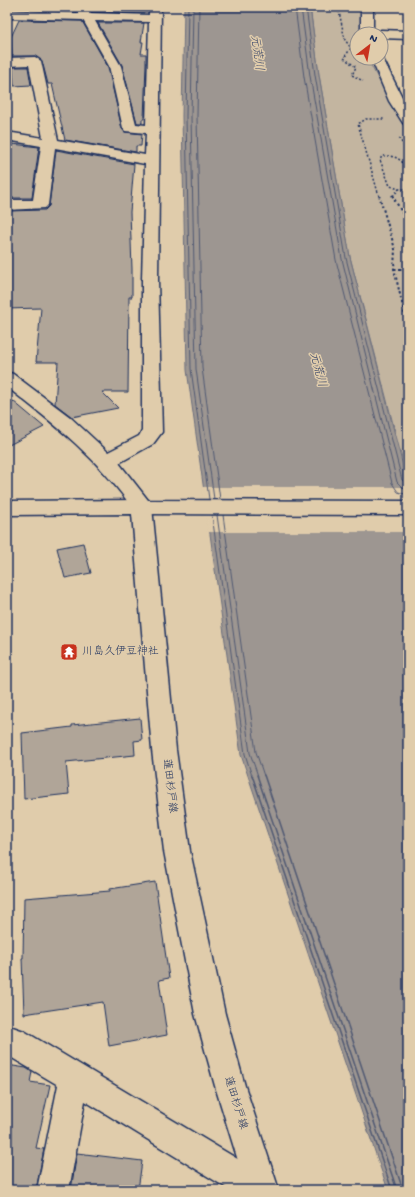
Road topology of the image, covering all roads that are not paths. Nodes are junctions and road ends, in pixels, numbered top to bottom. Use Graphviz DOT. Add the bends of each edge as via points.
graph roads {
  1 [pos="367,7"];
  2 [pos="83,12"];
  3 [pos="155,13"];
  4 [pos="7,14"];
  5 [pos="368,26"];
  6 [pos="389,34"];
  7 [pos="408,35"];
  8 [pos="7,62"];
  9 [pos="381,66"];
  10 [pos="408,120"];
  11 [pos="153,129"];
  12 [pos="7,136"];
  13 [pos="50,143"];
  14 [pos="152,161"];
  15 [pos="7,205"];
  16 [pos="7,378"];
  17 [pos="106,461"];
  18 [pos="142,507"];
  19 [pos="7,508"];
  20 [pos="408,508"];
  21 [pos="7,1040"];
  22 [pos="74,1079"];
  23 [pos="53,1190"];
  24 [pos="260,1190"];
  25 [pos="264,1190"];
  1 -- 5 [label="street"];
  2 -- 3 [label="street"];
  2 -- 4 [label="street"];
  2 -- 11 [label="street" via="115,66 130,128"];
  3 -- 11 [label="street"];
  6 -- 7 [label="street"];
  8 -- 13 [label="street" via="35,61"];
  9 -- 10 [label="street"];
  11 -- 14 [label="street"];
  12 -- 13 [label="street"];
  13 -- 14 [label="street"];
  13 -- 15 [label="street" via="40,205"];
  14 -- 17 [label="street" via="152,432 146,440"];
  16 -- 17 [label="street" via="65,424"];
  17 -- 18 [label="street" via="129,485"];
  18 -- 19 [label="street"];
  18 -- 20 [label="street"];
  18 -- 25 [label="street, 蓮田杉戸線" via="163,742 177,851 210,1014"];
  21 -- 22 [label="street" via="14,1041"];
  22 -- 23 [label="street"];
  22 -- 24 [label="street"];
}
